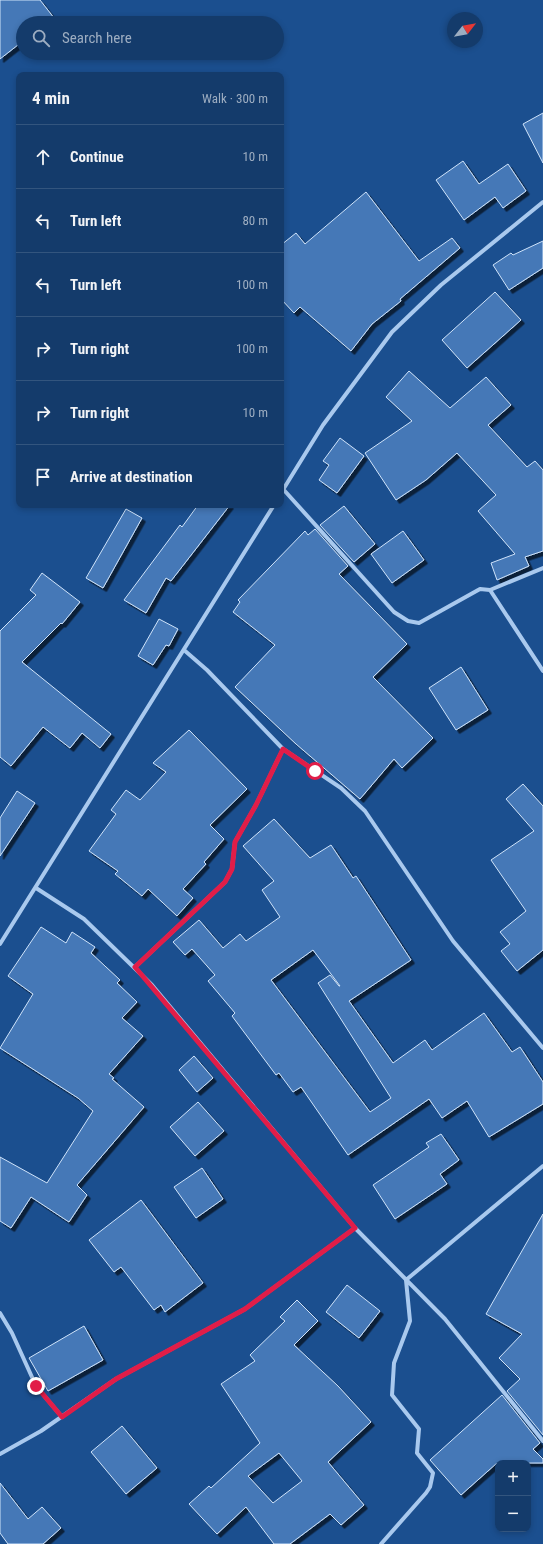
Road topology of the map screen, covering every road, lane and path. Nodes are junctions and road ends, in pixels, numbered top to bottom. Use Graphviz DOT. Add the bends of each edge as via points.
graph roads {
  1 [pos="543,202"];
  2 [pos="284,488"];
  3 [pos="284,493"];
  4 [pos="272,508"];
  5 [pos="543,568"];
  6 [pos="490,590"];
  7 [pos="184,650"];
  8 [pos="543,671"];
  9 [pos="283,749"];
  10 [pos="36,888"];
  11 [pos="0,944"];
  12 [pos="135,967"];
  13 [pos="543,1048"];
  14 [pos="543,1166"];
  15 [pos="355,1228"];
  16 [pos="406,1280"];
  17 [pos="0,1312"];
  18 [pos="62,1417"];
  19 [pos="543,1441"];
  20 [pos="0,1454"];
  21 [pos="381,1544"];
  1 -- 2 [label="street" via="441,285 392,332 323,425"];
  3 -- 6 [label="street" via="394,612 408,621 419,622 480,589"];
  4 -- 7 [label="street"];
  5 -- 6 [label="street"];
  6 -- 8 [label="street"];
  7 -- 9 [label="street" via="207,670"];
  7 -- 10 [label="street"];
  9 -- 12 [label="street" via="235,842 232,869 225,882"];
  9 -- 13 [label="street" via="341,788 365,811 454,941"];
  10 -- 11 [label="street"];
  10 -- 12 [label="street" via="84,919"];
  12 -- 15 [label="street"];
  14 -- 16 [label="street"];
  15 -- 16 [label="street"];
  15 -- 18 [label="street" via="245,1309 116,1379"];
  16 -- 19 [label="street" via="445,1319"];
  16 -- 21 [label="street" via="410,1321 394,1363 392,1395 419,1429 417,1453 433,1473 426,1493"];
  17 -- 18 [label="street" via="36,1386"];
  18 -- 20 [label="street"];
}
